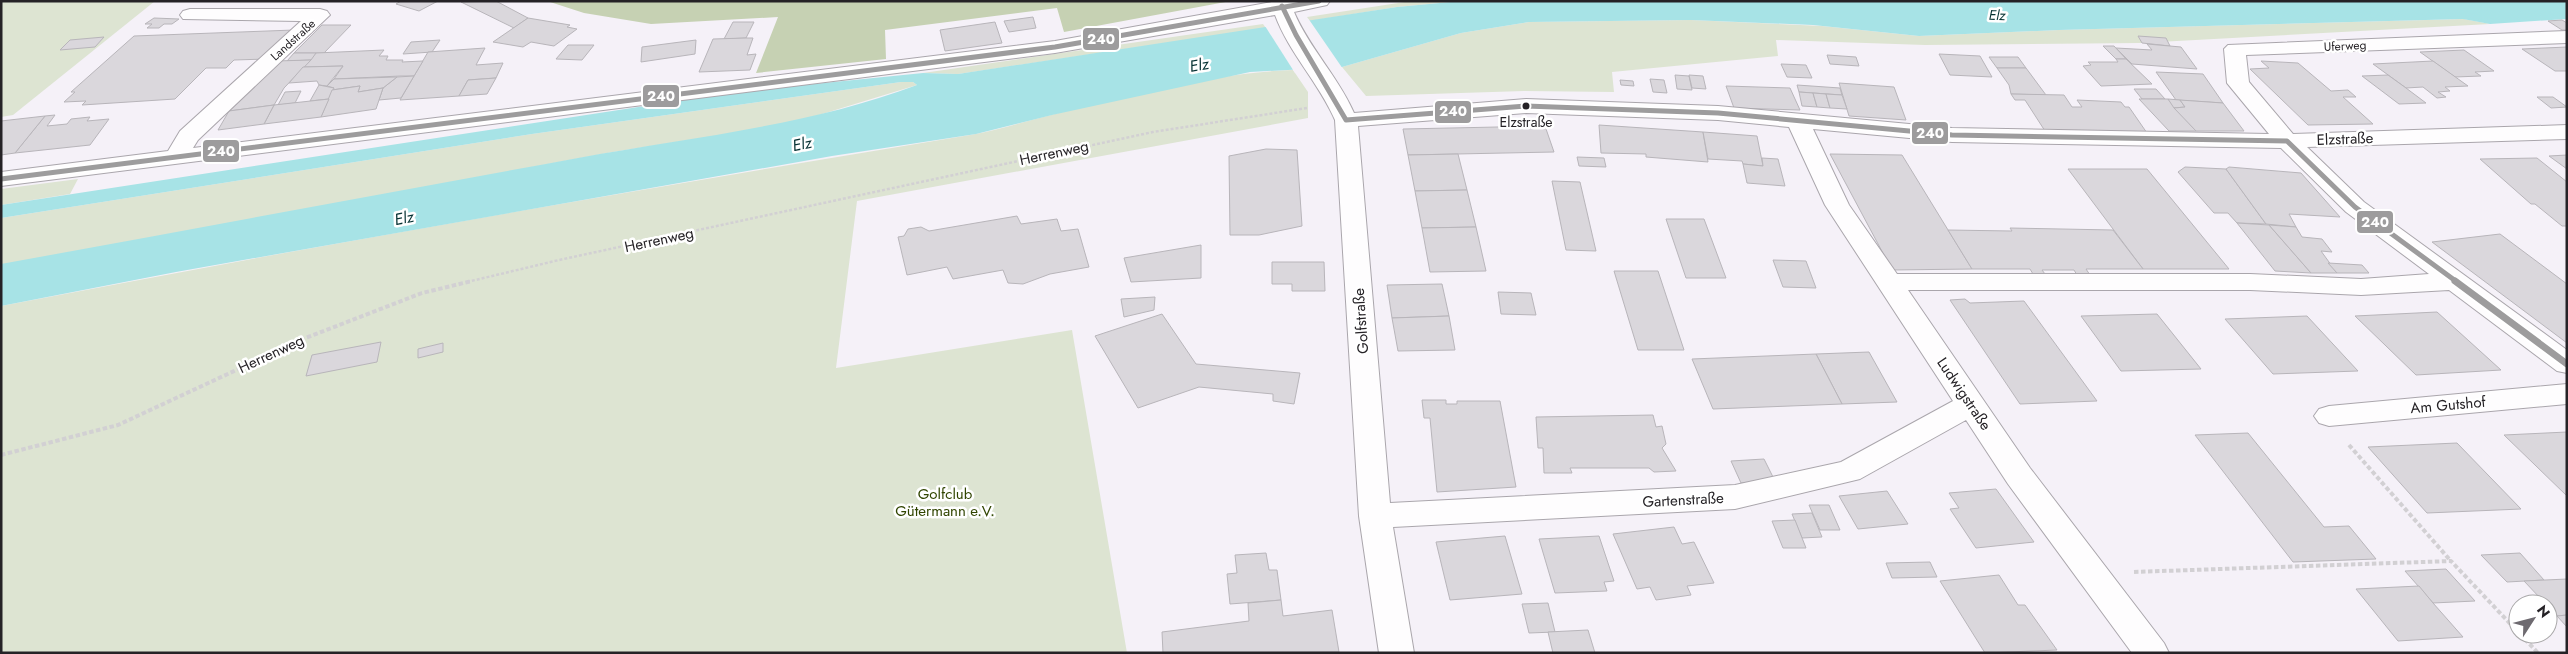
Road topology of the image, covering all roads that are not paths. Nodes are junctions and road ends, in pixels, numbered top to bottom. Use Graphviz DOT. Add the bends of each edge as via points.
graph roads {
  1 [pos="1320,1"];
  2 [pos="1284,13"];
  3 [pos="190,15"];
  4 [pos="2567,37"];
  5 [pos="1339,104"];
  6 [pos="1798,121"];
  7 [pos="2567,132"];
  8 [pos="2288,141"];
  9 [pos="176,157"];
  10 [pos="1,179"];
  11 [pos="2455,281"];
  12 [pos="1889,282"];
  13 [pos="2567,364"];
  14 [pos="2567,394"];
  15 [pos="1971,404"];
  16 [pos="2329,416"];
  17 [pos="1375,516"];
  18 [pos="1396,653"];
  19 [pos="2152,653"];
  1 -- 2 [label="street"];
  2 -- 5 [label="street, Golfstraße"];
  2 -- 9 [label="street" via="1054,47"];
  3 -- 9 [label="street, Landstraße" via="320,15 188,136"];
  4 -- 8 [label="street, Uferweg" via="2234,49 2238,83"];
  5 -- 6 [label="street, Elzstraße" via="1718,113"];
  5 -- 17 [label="street, Golfstraße"];
  6 -- 8 [label="street, Elzstraße" via="1952,135"];
  6 -- 12 [label="street, Ludwigstraße" via="1837,205"];
  7 -- 8 [label="street, Elzstraße"];
  8 -- 11 [label="street" via="2355,206"];
  9 -- 10 [label="street"];
  11 -- 12 [label="street" via="2361,287 2250,282"];
  11 -- 13 [label="street"];
  12 -- 15 [label="street, Ludwigstraße"];
  14 -- 16 [label="street, Am Gutshof"];
  15 -- 17 [label="street, Gartenstraße" via="1849,471 1735,497"];
  15 -- 19 [label="street, Ludwigstraße" via="2019,476"];
  17 -- 18 [label="street, Golfstraße"];
}
